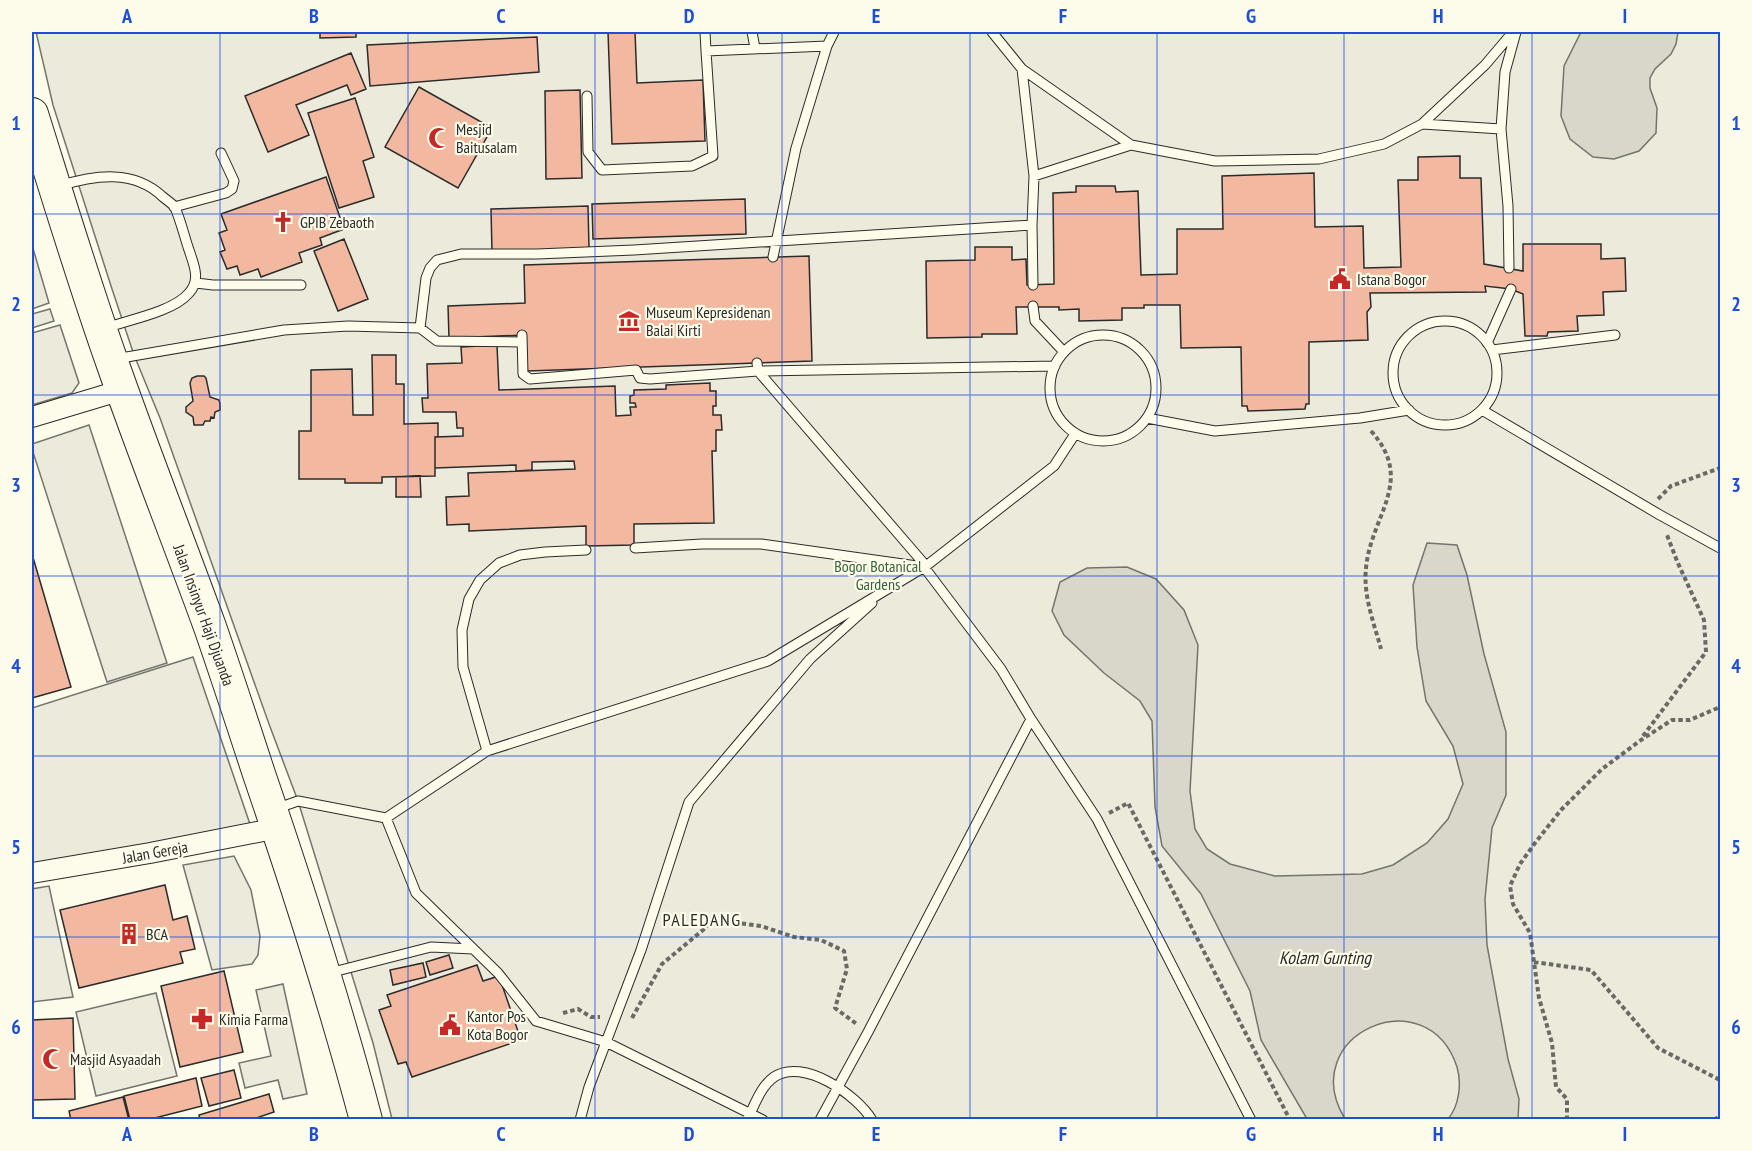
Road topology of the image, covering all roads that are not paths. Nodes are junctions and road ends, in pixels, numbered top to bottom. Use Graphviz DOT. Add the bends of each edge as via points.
graph roads {
  1 [pos="705,32"];
  2 [pos="752,32"];
  3 [pos="834,32"];
  4 [pos="992,32"];
  5 [pos="1515,32"];
  6 [pos="827,46"];
  7 [pos="755,48"];
  8 [pos="706,51"];
  9 [pos="1022,69"];
  10 [pos="587,96"];
  11 [pos="32,114"];
  12 [pos="1422,124"];
  13 [pos="1501,129"];
  14 [pos="1131,146"];
  15 [pos="221,153"];
  16 [pos="38,158"];
  17 [pos="1034,176"];
  18 [pos="54,188"];
  19 [pos="174,207"];
  20 [pos="1032,225"];
  21 [pos="776,241"];
  22 [pos="634,250"];
  23 [pos="773,257"];
  24 [pos="634,262"];
  25 [pos="1509,268"];
  26 [pos="196,283"];
  27 [pos="301,285"];
  28 [pos="1033,285"];
  29 [pos="1511,289"];
  30 [pos="1033,306"];
  31 [pos="420,328"];
  32 [pos="101,329"];
  33 [pos="1615,335"];
  34 [pos="1490,346"];
  35 [pos="1064,352"];
  36 [pos="111,360"];
  37 [pos="1055,366"];
  38 [pos="757,367"];
  39 [pos="122,390"];
  40 [pos="1409,410"];
  41 [pos="1482,410"];
  42 [pos="32,417"];
  43 [pos="1147,418"];
  44 [pos="1076,434"];
  45 [pos="635,548"];
  46 [pos="1720,548"];
  47 [pos="586,550"];
  48 [pos="925,566"];
  49 [pos="889,588"];
  50 [pos="1031,719"];
  51 [pos="487,751"];
  52 [pos="386,818"];
  53 [pos="275,819"];
  54 [pos="32,873"];
  55 [pos="473,949"];
  56 [pos="324,975"];
  57 [pos="606,1042"];
  58 [pos="837,1086"];
  59 [pos="749,1116"];
  60 [pos="366,1119"];
  61 [pos="580,1119"];
  62 [pos="762,1119"];
  63 [pos="820,1119"];
  64 [pos="872,1119"];
  65 [pos="1251,1119"];
  1 -- 8 [label="lane"];
  2 -- 7 [label="lane"];
  3 -- 6 [label="lane"];
  4 -- 9 [label="lane"];
  5 -- 12 [label="lane"];
  5 -- 13 [label="lane" via="1505,72"];
  6 -- 7 [label="lane"];
  6 -- 21 [label="lane" via="796,148"];
  7 -- 8 [label="lane"];
  8 -- 10 [label="lane" via="713,156 692,166 602,170 588,152"];
  9 -- 14 [label="lane"];
  9 -- 17 [label="lane"];
  11 -- 16 [label="main road, Jalan Insinyur Haji Djuanda"];
  12 -- 13 [label="lane"];
  12 -- 14 [label="lane" via="1384,144 1319,159 1215,160"];
  13 -- 25 [label="lane"];
  14 -- 17 [label="lane"];
  15 -- 19 [label="lane" via="234,181 232,189"];
  16 -- 18 [label="main road, Jalan Insinyur Haji Djuanda"];
  17 -- 20 [label="lane"];
  18 -- 19 [label="lane" via="79,180 120,177 154,187"];
  18 -- 32 [label="main road, Jalan Insinyur Haji Djuanda"];
  19 -- 26 [label="lane"];
  20 -- 21 [label="lane"];
  20 -- 28 [label="lane"];
  21 -- 22 [label="lane"];
  21 -- 23 [label="lane"];
  22 -- 24 [label="lane"];
  22 -- 31 [label="lane" via="461,254 438,260 426,278"];
  26 -- 27 [label="lane"];
  26 -- 32 [label="lane" via="188,295 166,308"];
  29 -- 34 [label="lane"];
  30 -- 35 [label="lane" via="1035,321"];
  31 -- 36 [label="lane" via="348,326 284,330"];
  31 -- 38 [label="lane" via="437,341 522,339 523,374 530,379 636,368 640,378 650,379"];
  32 -- 36 [label="main road, Jalan Insinyur Haji Djuanda"];
  33 -- 34 [label="lane"];
  34 -- 40 [label="lane" via="1460,323 1443,321 1411,334 1400,347 1393,380 1398,396"];
  34 -- 41 [label="lane" via="1497,365 1497,381"];
  35 -- 37 [label="lane"];
  35 -- 43 [label="lane" via="1078,341 1113,336 1143,353 1156,385"];
  36 -- 39 [label="main road, Jalan Insinyur Haji Djuanda"];
  37 -- 38 [label="lane"];
  37 -- 44 [label="lane" via="1050,387 1053,408"];
  38 -- 48 [label="lane"];
  39 -- 42 [label="street"];
  39 -- 53 [label="main road, Jalan Insinyur Haji Djuanda"];
  40 -- 41 [label="lane" via="1426,421 1446,425 1466,421"];
  40 -- 43 [label="lane" via="1215,431"];
  41 -- 46 [label="lane"];
  43 -- 44 [label="lane" via="1131,433 1111,440"];
  44 -- 48 [label="lane" via="1054,466"];
  45 -- 48 [label="lane" via="761,544"];
  47 -- 51 [label="lane" via="520,555 499,563 480,580 469,599 462,630 463,667"];
  48 -- 49 [label="lane"];
  48 -- 50 [label="lane" via="1001,669"];
  49 -- 51 [label="lane" via="768,661"];
  49 -- 57 [label="lane" via="810,659 689,802 641,950"];
  50 -- 58 [label="lane"];
  50 -- 65 [label="lane" via="1097,819"];
  51 -- 52 [label="lane"];
  52 -- 53 [label="lane" via="298,801"];
  52 -- 55 [label="lane" via="416,893"];
  53 -- 54 [label="street, Jalan Gereja" via="150,853"];
  53 -- 56 [label="main road, Jalan Insinyur Haji Djuanda"];
  55 -- 56 [label="lane" via="431,946"];
  55 -- 57 [label="lane" via="502,977 536,1021"];
  56 -- 60 [label="main road, Jalan Insinyur Haji Djuanda"];
  57 -- 59 [label="lane"];
  57 -- 61 [label="lane"];
  58 -- 59 [label="lane" via="811,1074 782,1073 766,1084"];
  58 -- 63 [label="lane"];
  58 -- 64 [label="lane"];
  59 -- 62 [label="lane"];
}
